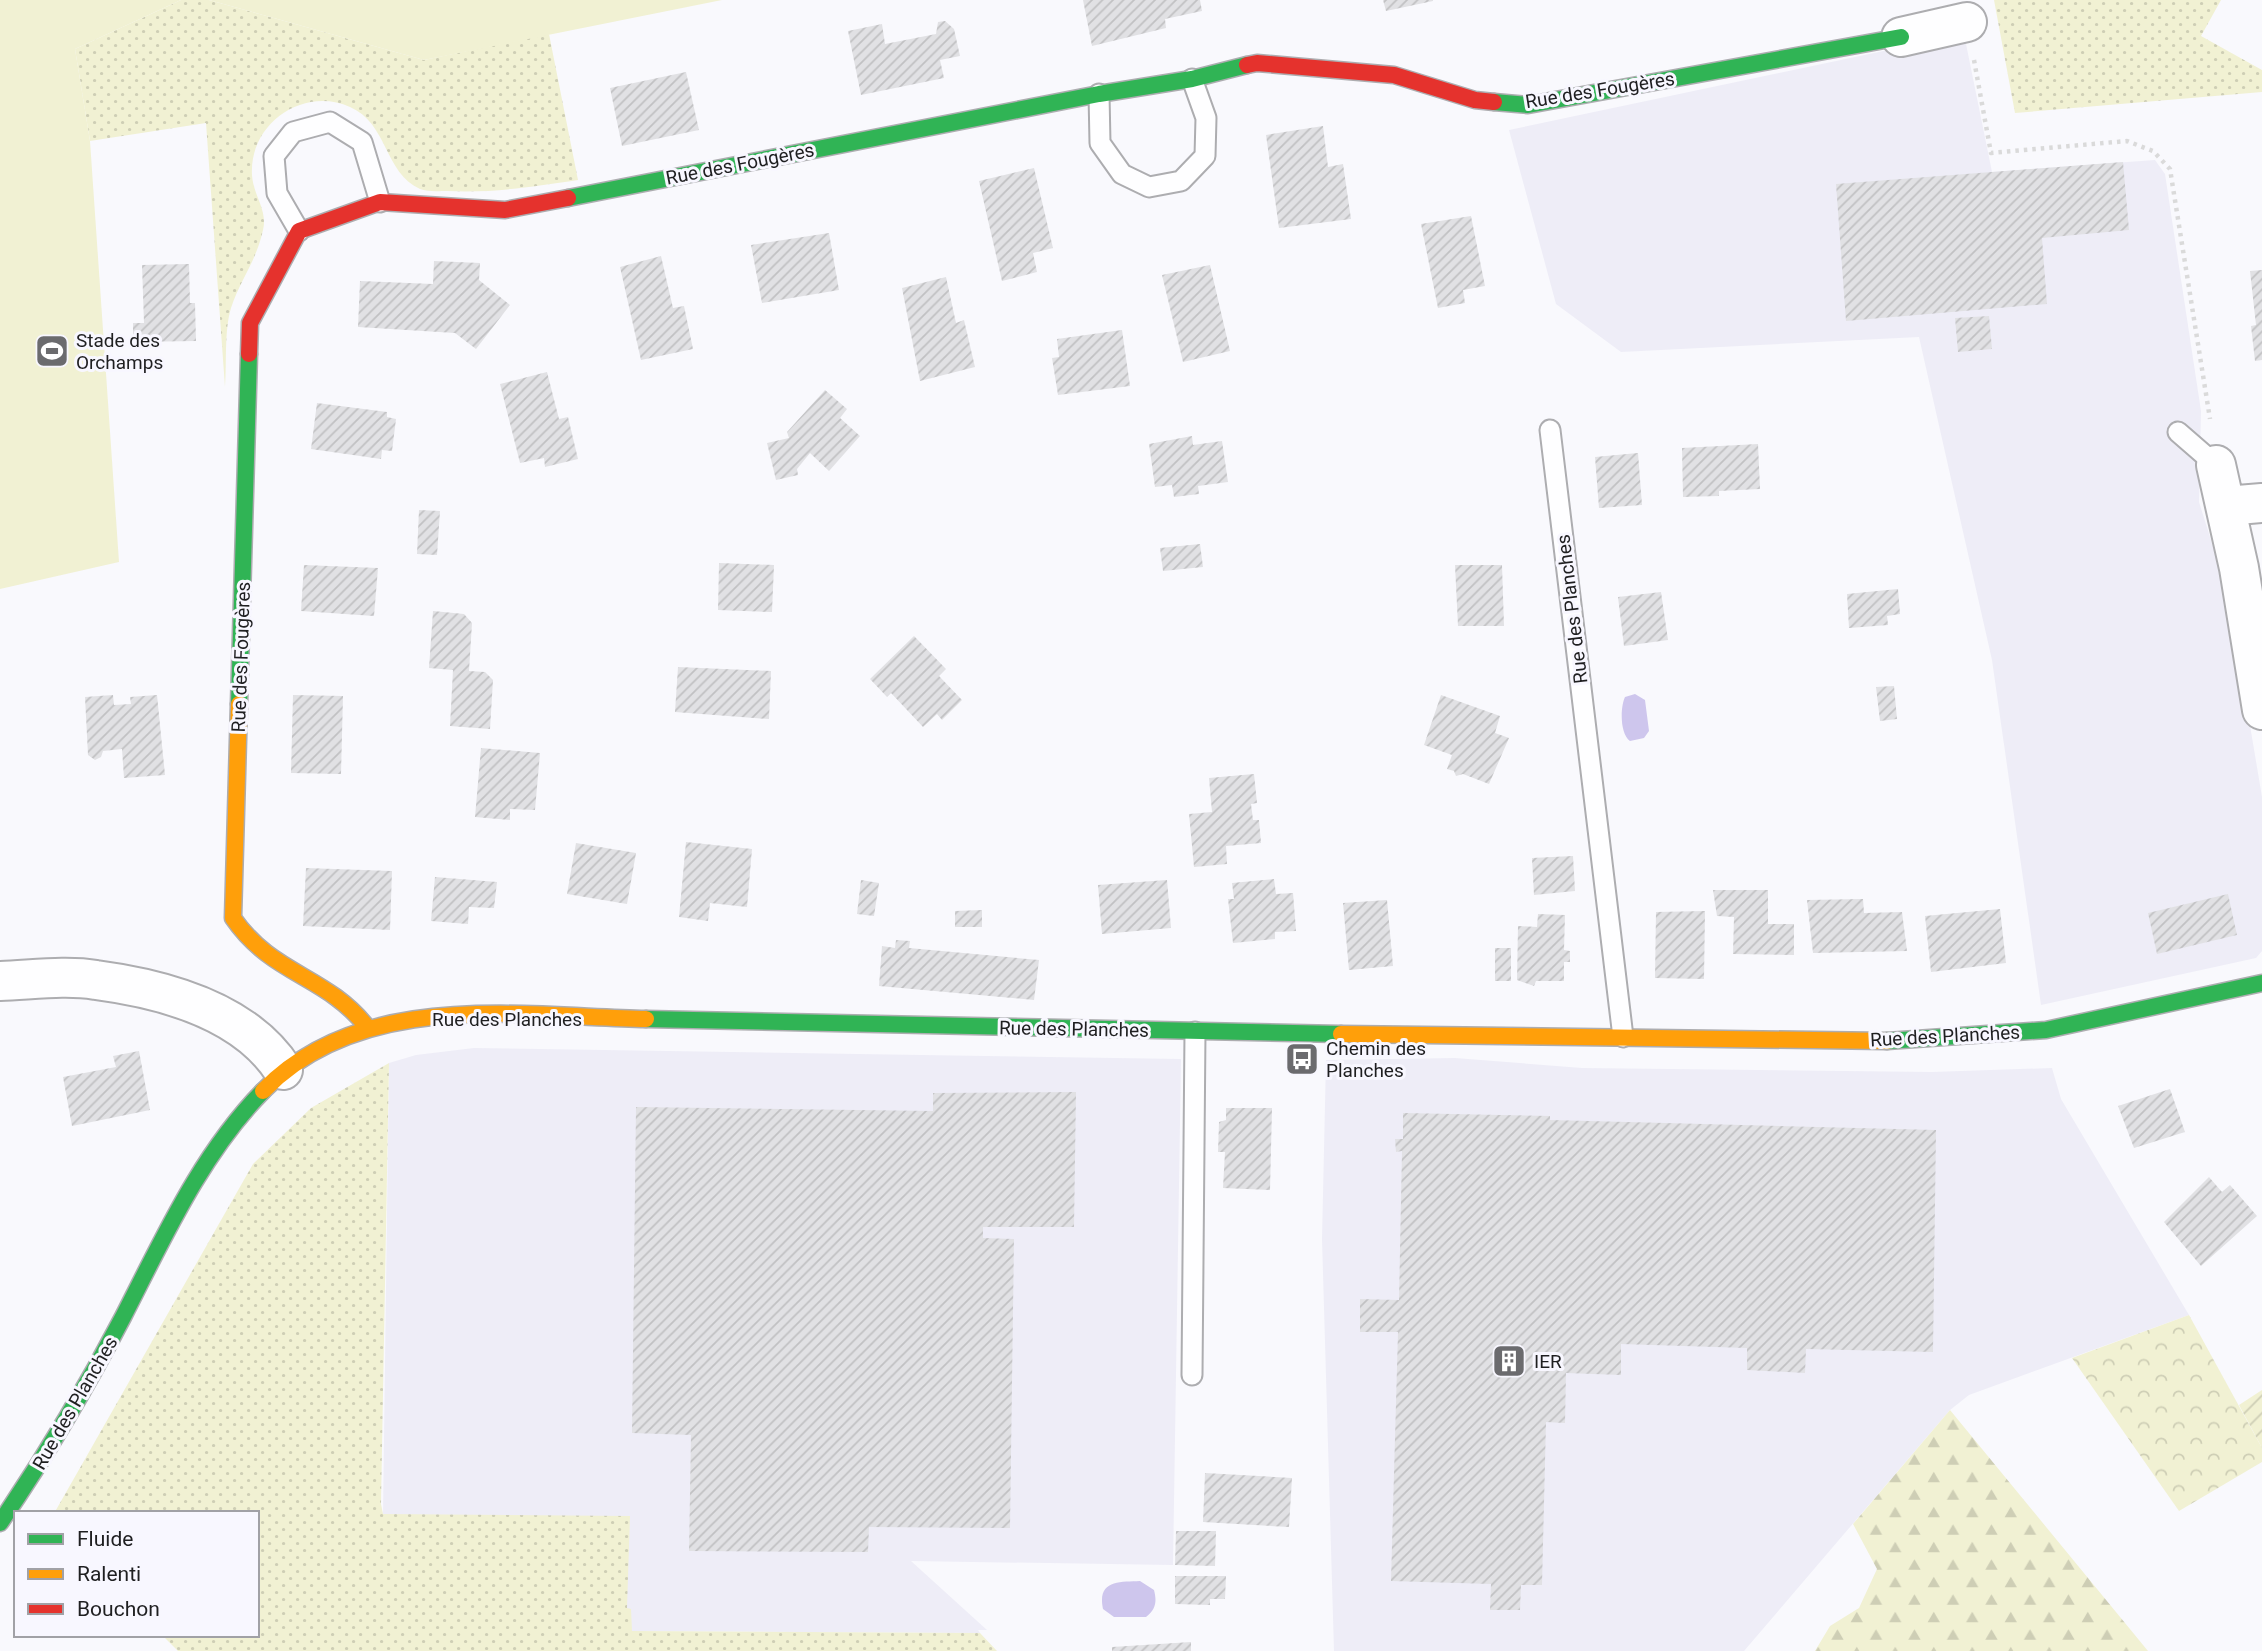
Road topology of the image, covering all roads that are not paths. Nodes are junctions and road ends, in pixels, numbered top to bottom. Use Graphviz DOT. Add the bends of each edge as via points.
graph roads {
  1 [pos="1967,22"];
  2 [pos="1901,37"];
  3 [pos="1192,79"];
  4 [pos="1099,93"];
  5 [pos="380,202"];
  6 [pos="299,231"];
  7 [pos="1550,430"];
  8 [pos="2178,432"];
  9 [pos="2216,465"];
  10 [pos="2244,505"];
  11 [pos="2262,710"];
  12 [pos="0,981"];
  13 [pos="2262,983"];
  14 [pos="367,1027"];
  15 [pos="1195,1032"];
  16 [pos="1623,1038"];
  17 [pos="283,1070"];
  18 [pos="1192,1375"];
  19 [pos="0,1523"];
  1 -- 2 [label="street, Rue des Fougères"];
  2 -- 3 [label="street, Rue des Fougères" via="1528,105 1475,100 1394,75 1257,63"];
  3 -- 4 [label="street, Rue des Fougères"];
  3 -- 4 [label="lane" via="1206,118 1205,156 1181,181 1149,187 1122,174 1100,143"];
  4 -- 5 [label="street, Rue des Fougères" via="505,210"];
  5 -- 6 [label="street, Rue des Fougères"];
  5 -- 6 [label="lane" via="362,142 330,122 293,132 274,156 277,193"];
  6 -- 14 [label="street, Rue des Fougères" via="250,323 233,918 245,940 268,960 338,994 355,1007"];
  7 -- 16 [label="lane, Rue des Planches"];
  8 -- 9 [label="lane"];
  9 -- 10 [label="street"];
  10 -- 11 [label="street"];
  12 -- 17 [label="street" via="94,979 161,993 235,1022 270,1050"];
  13 -- 16 [label="street, Rue des Planches" via="2046,1030 1882,1041"];
  14 -- 15 [label="street, Rue des Planches" via="455,1015"];
  14 -- 17 [label="street, Rue des Planches" via="312,1050"];
  15 -- 16 [label="street, Rue des Planches"];
  15 -- 18 [label="lane"];
  17 -- 19 [label="street, Rue des Planches" via="232,1126 202,1172 43,1463"];
}
